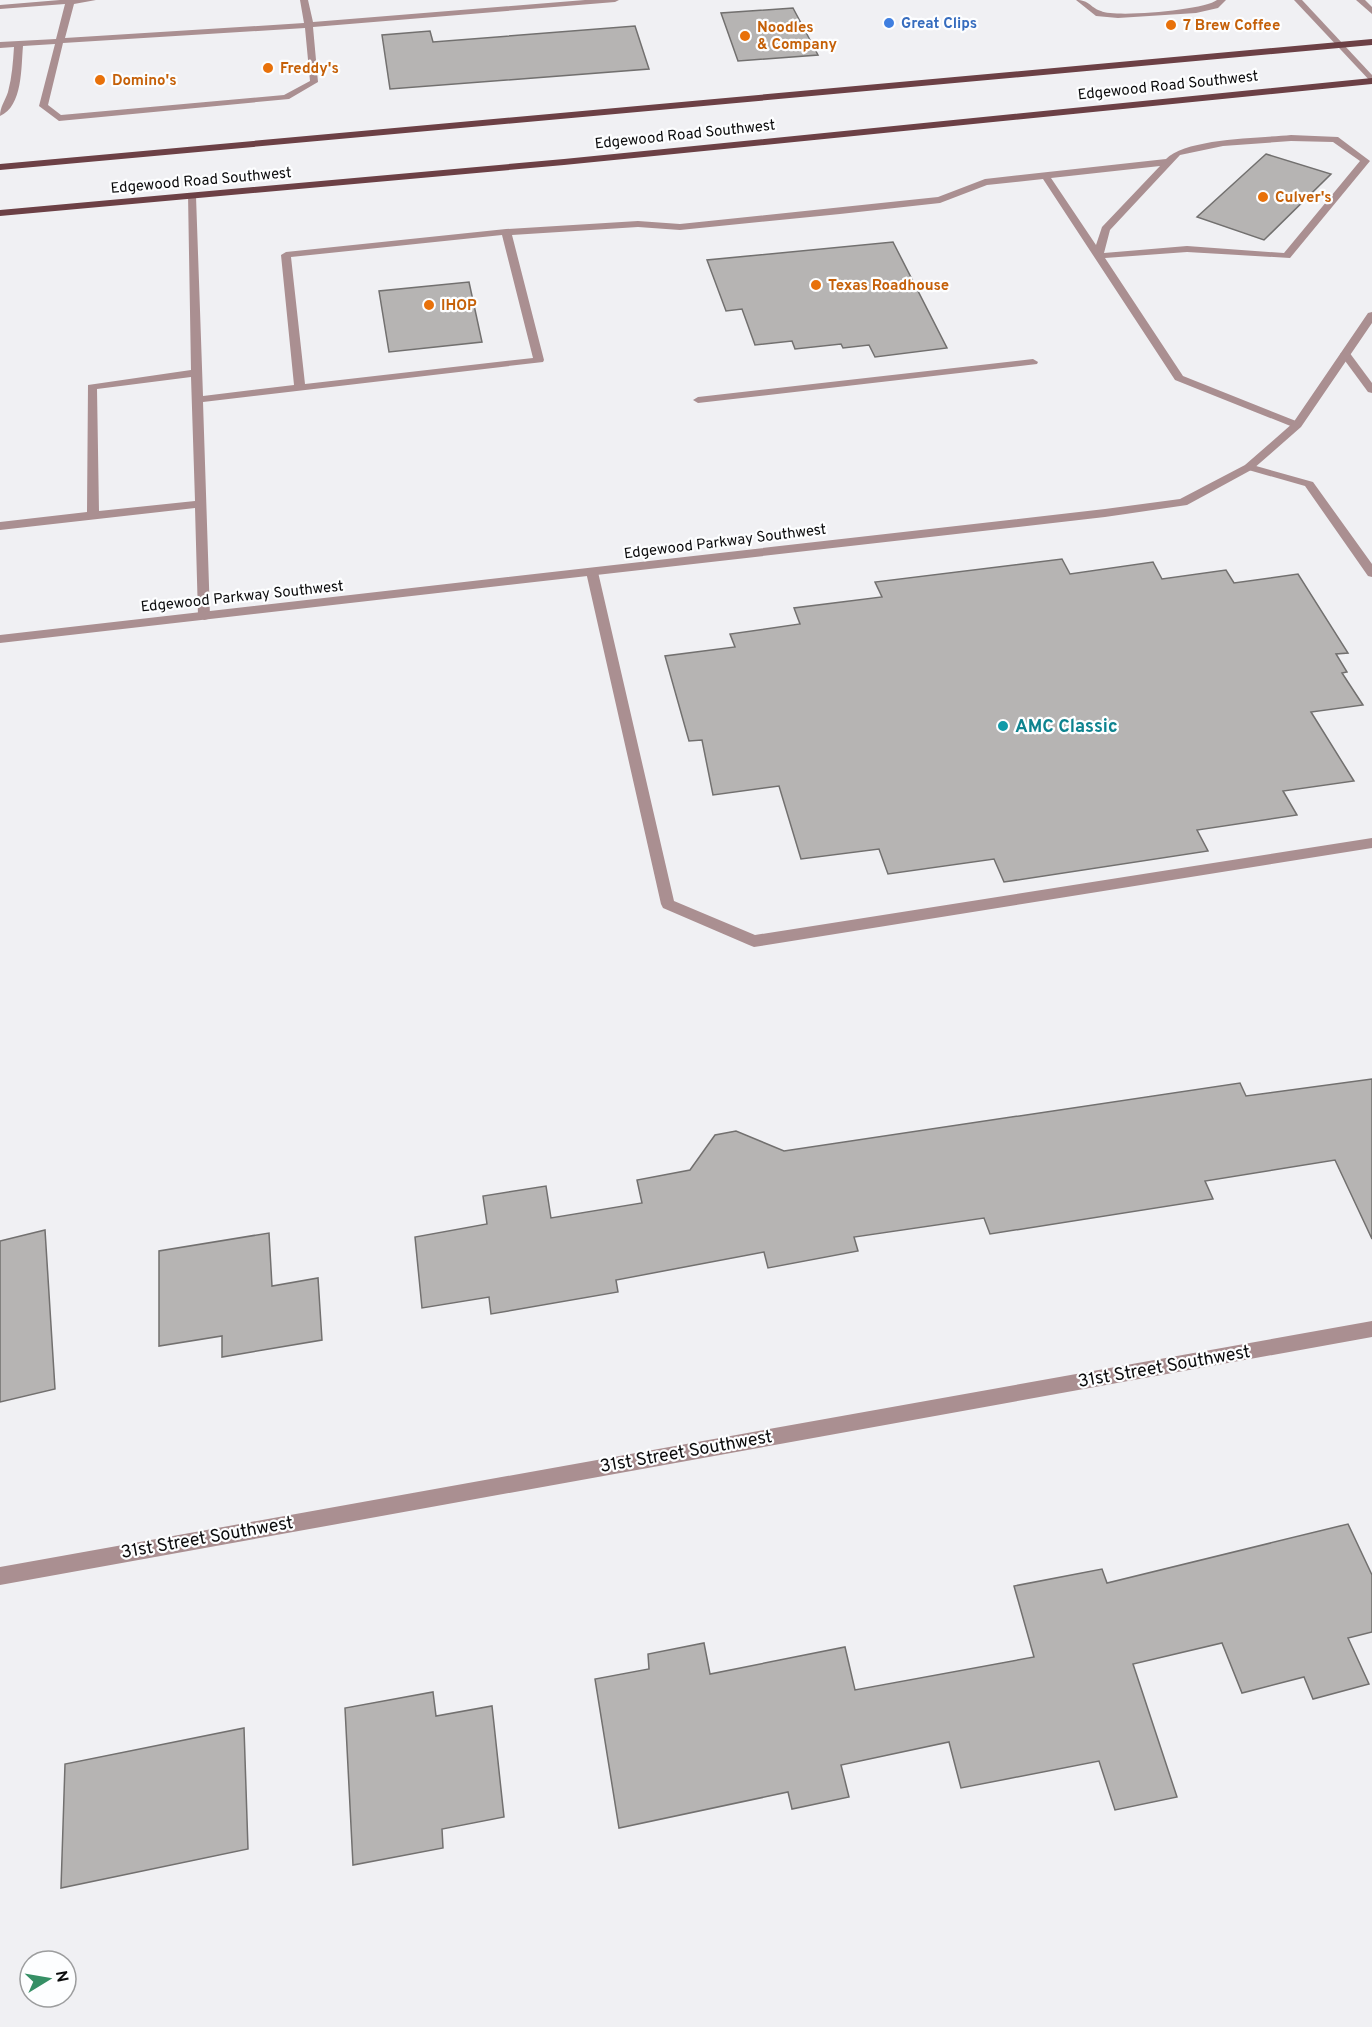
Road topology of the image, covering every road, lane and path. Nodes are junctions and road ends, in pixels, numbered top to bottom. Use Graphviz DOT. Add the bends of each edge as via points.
graph roads {
  1 [pos="92,0"];
  2 [pos="304,0"];
  3 [pos="615,0"];
  4 [pos="1080,0"];
  5 [pos="1222,0"];
  6 [pos="1298,0"];
  7 [pos="1360,0"];
  8 [pos="70,2"];
  9 [pos="1192,3"];
  10 [pos="0,7"];
  11 [pos="1372,12"];
  12 [pos="309,25"];
  13 [pos="59,41"];
  14 [pos="1372,42"];
  15 [pos="19,44"];
  16 [pos="0,45"];
  17 [pos="1339,45"];
  18 [pos="1372,80"];
  19 [pos="0,113"];
  20 [pos="1168,162"];
  21 [pos="0,168"];
  22 [pos="1045,175"];
  23 [pos="190,196"];
  24 [pos="0,213"];
  25 [pos="506,232"];
  26 [pos="1098,256"];
  27 [pos="1372,315"];
  28 [pos="1345,354"];
  29 [pos="1033,362"];
  30 [pos="195,373"];
  31 [pos="300,388"];
  32 [pos="1372,390"];
  33 [pos="195,400"];
  34 [pos="698,400"];
  35 [pos="1297,425"];
  36 [pos="1249,467"];
  37 [pos="199,504"];
  38 [pos="93,514"];
  39 [pos="0,526"];
  40 [pos="592,572"];
  41 [pos="1372,573"];
  42 [pos="204,616"];
  43 [pos="0,639"];
  44 [pos="1372,843"];
  45 [pos="1372,1329"];
  46 [pos="0,1576"];
  1 -- 8 [label="street"];
  2 -- 12 [label="street"];
  3 -- 12 [label="street"];
  4 -- 5 [label="street" via="1099,14 1118,16 1196,11"];
  4 -- 9 [label="street" via="1100,9"];
  6 -- 17 [label="street"];
  7 -- 11 [label="street"];
  8 -- 10 [label="street"];
  8 -- 13 [label="street"];
  12 -- 13 [label="street"];
  12 -- 13 [label="street" via="314,82 286,97 59,118 43,106"];
  13 -- 15 [label="street"];
  14 -- 17 [label="main road, Edgewood Road Southwest"];
  15 -- 16 [label="street"];
  15 -- 19 [label="street" via="11,96"];
  17 -- 18 [label="street"];
  17 -- 21 [label="main road, Edgewood Road Southwest"];
  18 -- 23 [label="main road, Edgewood Road Southwest"];
  20 -- 22 [label="street"];
  20 -- 26 [label="street" via="1105,229"];
  20 -- 26 [label="street" via="1177,153 1223,144 1291,138 1335,139 1365,161 1287,256 1186,249"];
  22 -- 25 [label="street" via="985,182 940,200 840,211 680,227 638,224"];
  22 -- 26 [label="street"];
  23 -- 24 [label="main road, Edgewood Road Southwest"];
  23 -- 30 [label="street"];
  25 -- 31 [label="street" via="286,255"];
  25 -- 31 [label="street" via="539,360"];
  26 -- 35 [label="street" via="1179,378"];
  27 -- 28 [label="street, Edgewood Parkway Southwest"];
  28 -- 32 [label="street"];
  28 -- 35 [label="street, Edgewood Parkway Southwest"];
  29 -- 34 [label="street"];
  30 -- 33 [label="street"];
  30 -- 38 [label="street" via="92,387"];
  31 -- 33 [label="street"];
  33 -- 37 [label="street"];
  35 -- 36 [label="street, Edgewood Parkway Southwest"];
  36 -- 40 [label="street, Edgewood Parkway Southwest" via="1183,502"];
  36 -- 41 [label="street" via="1309,484"];
  37 -- 38 [label="street"];
  37 -- 42 [label="street"];
  38 -- 39 [label="street"];
  40 -- 42 [label="street, Edgewood Parkway Southwest"];
  40 -- 44 [label="street" via="668,904 754,941"];
  42 -- 43 [label="street, Edgewood Parkway Southwest"];
  45 -- 46 [label="street, 31st Street Southwest"];
}
